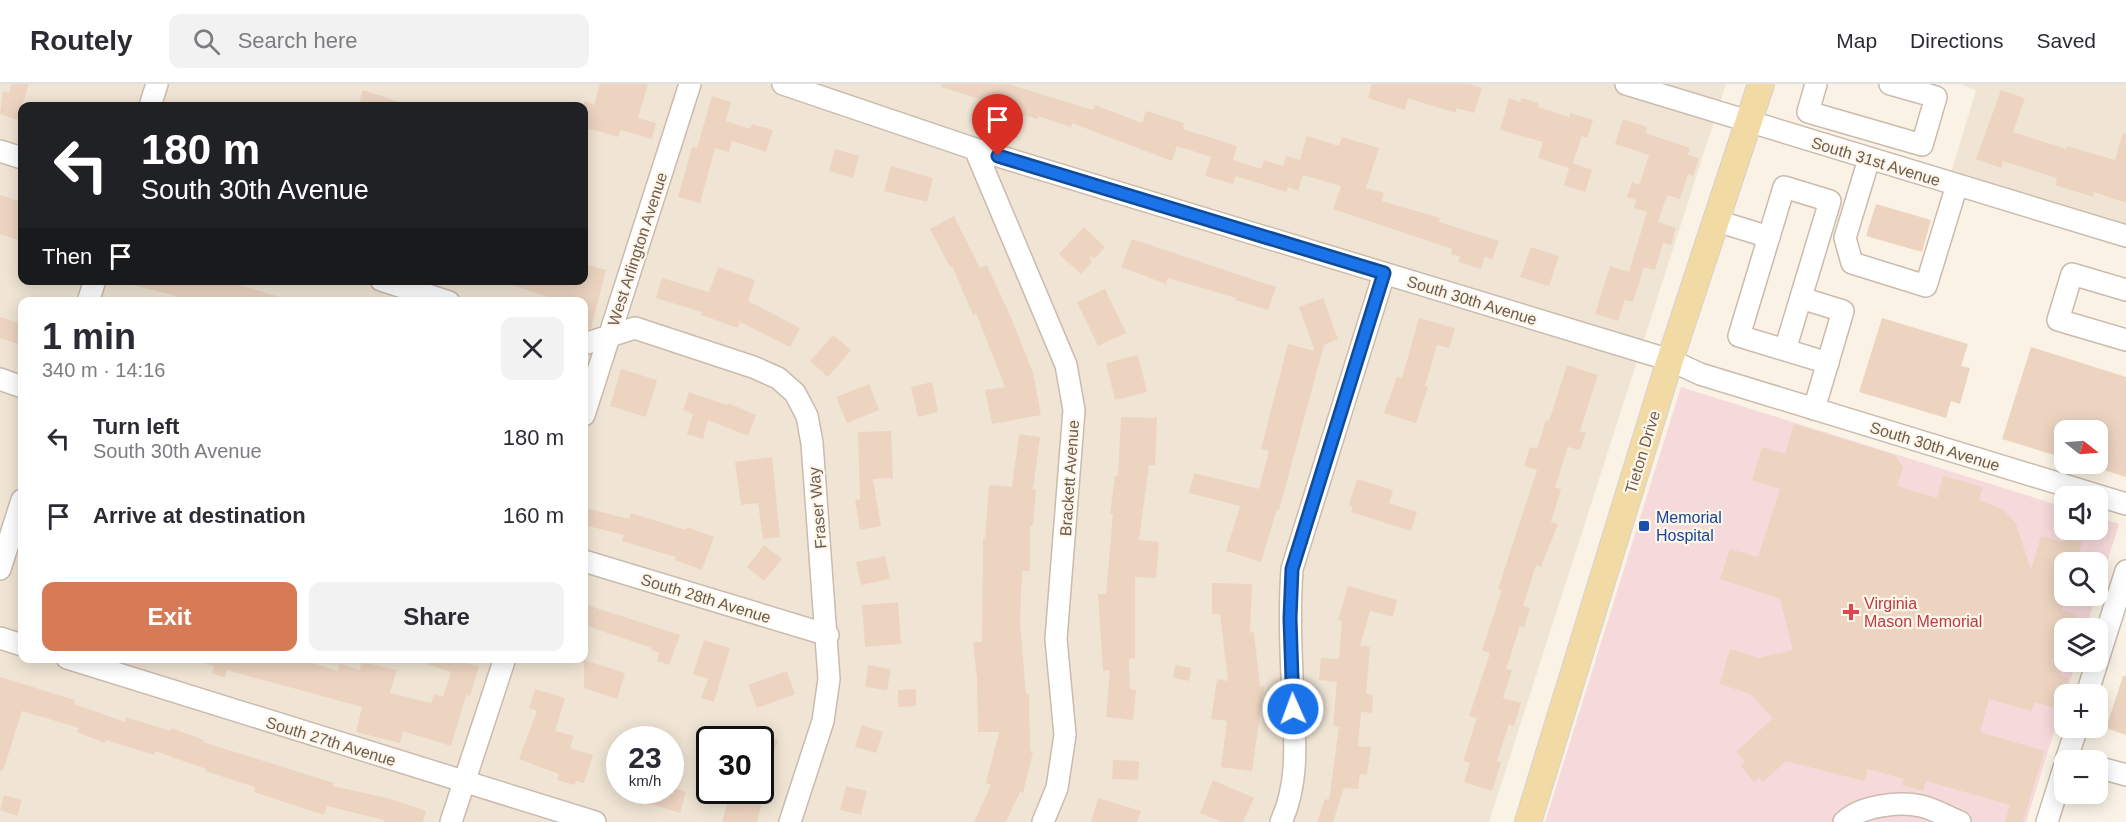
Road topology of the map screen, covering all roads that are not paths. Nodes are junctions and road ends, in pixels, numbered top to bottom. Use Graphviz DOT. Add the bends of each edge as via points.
graph roads {
  1 [pos="157,84"];
  2 [pos="690,84"];
  3 [pos="783,84"];
  4 [pos="1626,84"];
  5 [pos="1761,84"];
  6 [pos="1816,84"];
  7 [pos="1890,84"];
  8 [pos="151,102"];
  9 [pos="1749,123"];
  10 [pos="1863,128"];
  11 [pos="975,149"];
  12 [pos="0,151"];
  13 [pos="18,157"];
  14 [pos="1862,157"];
  15 [pos="1957,185"];
  16 [pos="1717,221"];
  17 [pos="2126,236"];
  18 [pos="1769,237"];
  19 [pos="1384,273"];
  20 [pos="396,285"];
  21 [pos="2126,290"];
  22 [pos="434,297"];
  23 [pos="1801,298"];
  24 [pos="609,335"];
  25 [pos="2126,340"];
  26 [pos="588,343"];
  27 [pos="1785,350"];
  28 [pos="1670,360"];
  29 [pos="1828,363"];
  30 [pos="0,379"];
  31 [pos="18,386"];
  32 [pos="588,402"];
  33 [pos="1814,409"];
  34 [pos="2126,504"];
  35 [pos="18,513"];
  36 [pos="588,562"];
  37 [pos="0,569"];
  38 [pos="2126,571"];
  39 [pos="828,635"];
  40 [pos="0,638"];
  41 [pos="18,644"];
  42 [pos="83,663"];
  43 [pos="503,663"];
  44 [pos="2090,684"];
  45 [pos="2108,769"];
  46 [pos="2126,775"];
  47 [pos="464,782"];
  48 [pos="2054,802"];
  49 [pos="451,822"];
  50 [pos="596,822"];
  51 [pos="790,822"];
  52 [pos="1043,822"];
  53 [pos="1281,822"];
  54 [pos="1528,822"];
  55 [pos="1844,822"];
  56 [pos="1960,822"];
  57 [pos="2047,822"];
  1 -- 8 [label="street"];
  2 -- 24 [label="street, West Arlington Avenue"];
  3 -- 11 [label="street, South 30th Avenue"];
  4 -- 9 [label="street, South 31st Avenue"];
  5 -- 9 [label="main road, Tieton Drive"];
  6 -- 10 [label="street" via="1808,112"];
  7 -- 10 [label="street" via="1936,97 1922,145"];
  9 -- 14 [label="street, South 31st Avenue"];
  9 -- 16 [label="main road, Tieton Drive"];
  10 -- 14 [label="street"];
  11 -- 19 [label="street, South 30th Avenue"];
  11 -- 52 [label="street, Brackett Avenue" via="1066,365 1074,410 1056,639 1065,735 1057,788"];
  12 -- 13 [label="street"];
  14 -- 15 [label="street, South 31st Avenue"];
  14 -- 15 [label="street" via="1845,238 1852,263 1926,286"];
  15 -- 17 [label="street, South 31st Avenue"];
  16 -- 18 [label="street"];
  16 -- 28 [label="main road, Tieton Drive"];
  18 -- 23 [label="street" via="1784,187 1830,201"];
  18 -- 27 [label="street" via="1739,336"];
  19 -- 28 [label="street, South 30th Avenue"];
  19 -- 53 [label="street" via="1292,569 1294,783"];
  20 -- 22 [label="street"];
  21 -- 25 [label="street" via="2072,274 2058,320"];
  23 -- 27 [label="street"];
  23 -- 29 [label="street" via="1843,311"];
  24 -- 26 [label="street, Fraser Way"];
  24 -- 32 [label="street, West Arlington Avenue"];
  24 -- 39 [label="street, Fraser Way" via="634,328 753,367 778,378 795,393 807,416 812,443"];
  27 -- 29 [label="street"];
  28 -- 33 [label="street, South 30th Avenue" via="1700,374"];
  28 -- 54 [label="main road, Tieton Drive"];
  29 -- 33 [label="street"];
  30 -- 31 [label="street"];
  33 -- 34 [label="street, South 30th Avenue"];
  35 -- 37 [label="street"];
  36 -- 39 [label="street, South 28th Avenue"];
  38 -- 44 [label="street"];
  39 -- 51 [label="street, Fraser Way" via="829,679 823,721"];
  40 -- 41 [label="street"];
  42 -- 47 [label="street, South 27th Avenue"];
  43 -- 47 [label="street"];
  45 -- 46 [label="street"];
  47 -- 49 [label="street"];
  47 -- 50 [label="street, South 27th Avenue"];
  48 -- 57 [label="street"];
  55 -- 56 [label="street" via="1867,810 1910,805"];
}
